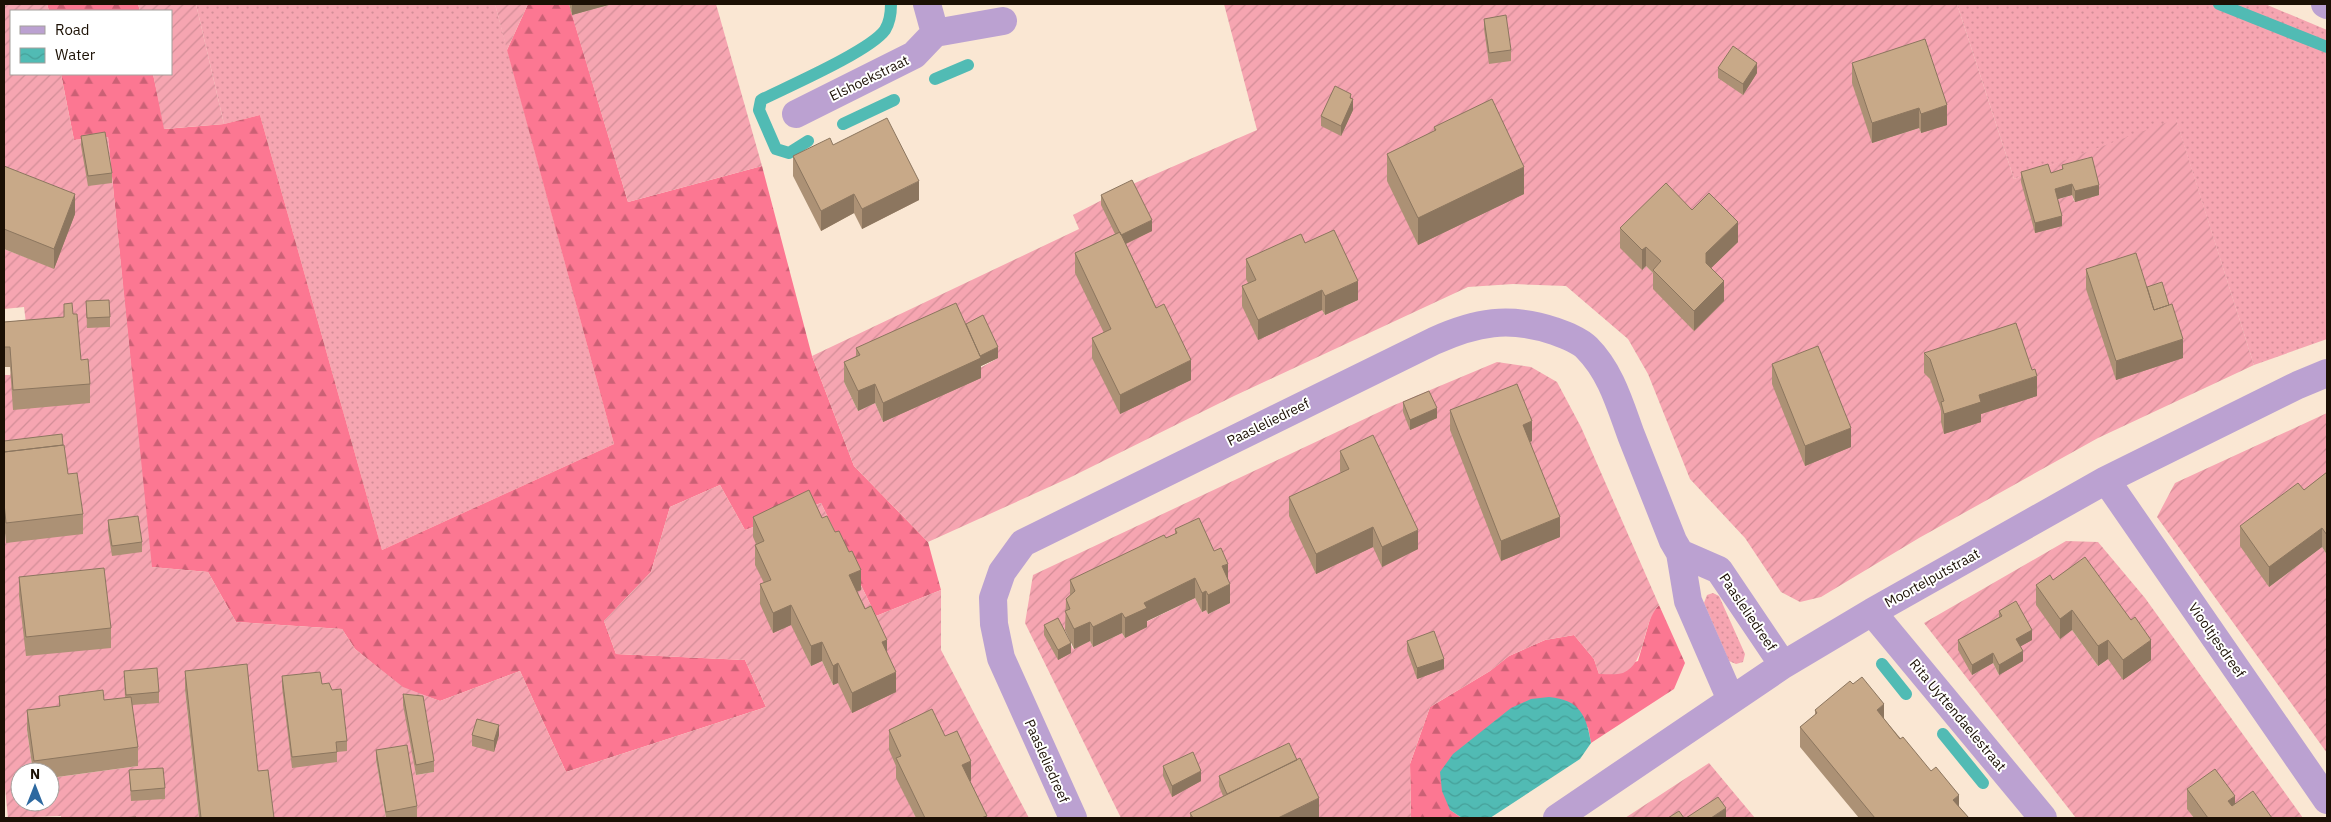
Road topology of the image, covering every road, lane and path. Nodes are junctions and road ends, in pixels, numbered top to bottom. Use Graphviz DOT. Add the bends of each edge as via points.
graph roads {
  1 [pos="927,4"];
  2 [pos="1003,22"];
  3 [pos="935,33"];
  4 [pos="796,114"];
  5 [pos="2327,373"];
  6 [pos="2106,480"];
  7 [pos="1680,553"];
  8 [pos="1872,612"];
  9 [pos="1783,665"];
  10 [pos="1731,700"];
  11 [pos="2327,800"];
  12 [pos="1073,818"];
  13 [pos="1557,818"];
  14 [pos="2043,818"];
  1 -- 3 [label="street"];
  2 -- 3 [label="street"];
  3 -- 4 [label="street, Elshoekstraat" via="914,55"];
  5 -- 6 [label="street, Moortelputstraat" via="2298,384"];
  6 -- 8 [label="street, Moortelputstraat"];
  6 -- 11 [label="street, Viooltjesdreef"];
  7 -- 9 [label="street, Paasleliedreef" via="1719,570"];
  7 -- 10 [label="street, Paasleliedreef" via="1688,601"];
  7 -- 12 [label="street, Paasleliedreef" via="1607,374 1586,347 1563,334 1533,324 1507,321 1459,329 1023,543 1002,572 993,598 994,624 1001,658"];
  8 -- 9 [label="street, Moortelputstraat"];
  8 -- 14 [label="street, Rita Uyttendaelestraat"];
  9 -- 10 [label="street, Moortelputstraat"];
  10 -- 13 [label="street, Moortelputstraat"];
}
